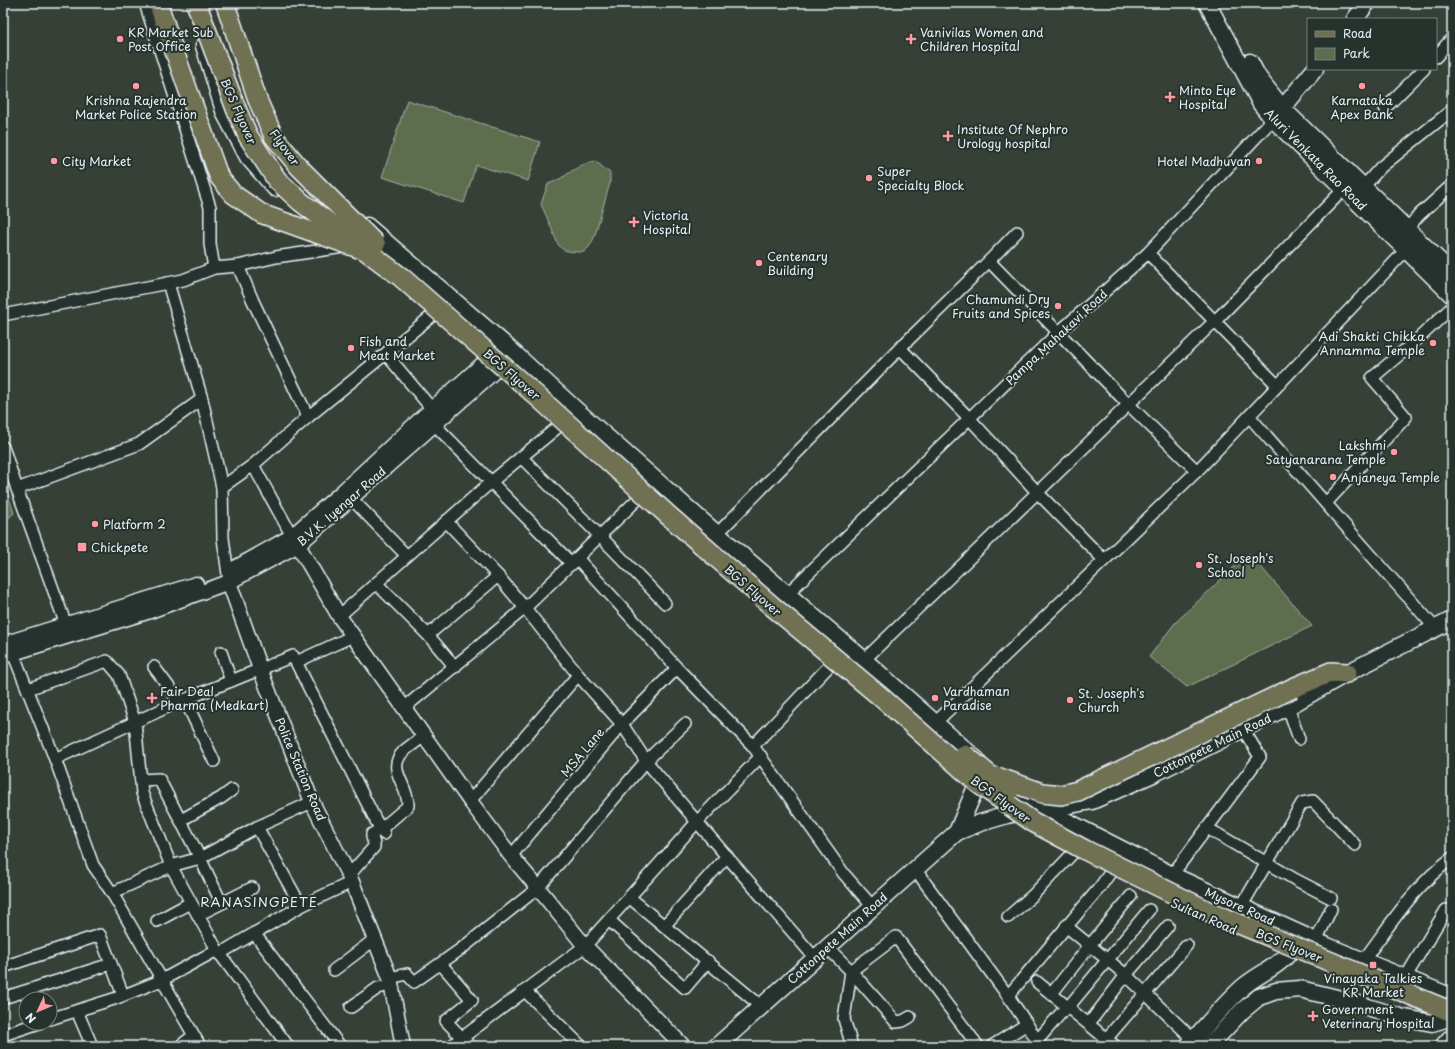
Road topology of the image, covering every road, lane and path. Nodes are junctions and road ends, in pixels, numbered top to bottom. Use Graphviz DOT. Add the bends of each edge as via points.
graph roads {
  1 [pos="145,3"];
  2 [pos="158,3"];
  3 [pos="187,3"];
  4 [pos="196,3"];
  5 [pos="205,3"];
  6 [pos="216,3"];
  7 [pos="225,3"];
  8 [pos="1207,3"];
  9 [pos="1219,3"];
  10 [pos="1368,3"];
  11 [pos="1356,18"];
  12 [pos="1452,38"];
  13 [pos="1437,56"];
  14 [pos="1314,70"];
  15 [pos="1423,70"];
  16 [pos="1386,108"];
  17 [pos="1452,110"];
  18 [pos="1278,114"];
  19 [pos="1452,185"];
  20 [pos="1364,186"];
  21 [pos="1344,189"];
  22 [pos="1407,229"];
  23 [pos="1018,232"];
  24 [pos="344,247"];
  25 [pos="372,248"];
  26 [pos="1406,250"];
  27 [pos="1148,253"];
  28 [pos="988,261"];
  29 [pos="238,266"];
  30 [pos="214,268"];
  31 [pos="1452,273"];
  32 [pos="168,283"];
  33 [pos="1452,295"];
  34 [pos="1452,306"];
  35 [pos="433,314"];
  36 [pos="3,315"];
  37 [pos="1215,320"];
  38 [pos="1059,332"];
  39 [pos="507,347"];
  40 [pos="900,348"];
  41 [pos="386,354"];
  42 [pos="491,365"];
  43 [pos="1277,386"];
  44 [pos="202,399"];
  45 [pos="1128,404"];
  46 [pos="430,416"];
  47 [pos="1248,416"];
  48 [pos="308,418"];
  49 [pos="970,419"];
  50 [pos="558,427"];
  51 [pos="3,449"];
  52 [pos="521,457"];
  53 [pos="253,465"];
  54 [pos="1197,471"];
  55 [pos="491,482"];
  56 [pos="222,487"];
  57 [pos="16,489"];
  58 [pos="1038,493"];
  59 [pos="351,498"];
  60 [pos="639,498"];
  61 [pos="1326,503"];
  62 [pos="446,521"];
  63 [pos="717,534"];
  64 [pos="600,536"];
  65 [pos="295,541"];
  66 [pos="701,553"];
  67 [pos="406,555"];
  68 [pos="1104,560"];
  69 [pos="575,561"];
  70 [pos="498,576"];
  71 [pos="229,577"];
  72 [pos="376,583"];
  73 [pos="787,594"];
  74 [pos="665,603"];
  75 [pos="525,608"];
  76 [pos="339,616"];
  77 [pos="1452,620"];
  78 [pos="66,626"];
  79 [pos="1435,628"];
  80 [pos="428,635"];
  81 [pos="353,636"];
  82 [pos="6,651"];
  83 [pos="221,652"];
  84 [pos="864,660"];
  85 [pos="296,662"];
  86 [pos="833,662"];
  87 [pos="154,667"];
  88 [pos="455,667"];
  89 [pos="677,668"];
  90 [pos="260,669"];
  91 [pos="1347,673"];
  92 [pos="578,675"];
  93 [pos="231,681"];
  94 [pos="28,689"];
  95 [pos="182,701"];
  96 [pos="1288,707"];
  97 [pos="404,708"];
  98 [pos="135,722"];
  99 [pos="935,723"];
  100 [pos="622,724"];
  101 [pos="685,724"];
  102 [pos="1243,729"];
  103 [pos="424,736"];
  104 [pos="1299,740"];
  105 [pos="753,746"];
  106 [pos="761,756"];
  107 [pos="55,759"];
  108 [pos="214,761"];
  109 [pos="646,761"];
  110 [pos="141,780"];
  111 [pos="982,781"];
  112 [pos="232,790"];
  113 [pos="470,801"];
  114 [pos="1092,801"];
  115 [pos="312,802"];
  116 [pos="1041,808"];
  117 [pos="1007,815"];
  118 [pos="181,820"];
  119 [pos="697,822"];
  120 [pos="257,827"];
  121 [pos="1076,827"];
  122 [pos="1207,828"];
  123 [pos="382,831"];
  124 [pos="957,832"];
  125 [pos="1355,845"];
  126 [pos="1071,849"];
  127 [pos="511,856"];
  128 [pos="727,856"];
  129 [pos="200,858"];
  130 [pos="1452,858"];
  131 [pos="1267,862"];
  132 [pos="171,866"];
  133 [pos="915,868"];
  134 [pos="1112,870"];
  135 [pos="1172,875"];
  136 [pos="350,878"];
  137 [pos="252,888"];
  138 [pos="538,888"];
  139 [pos="112,893"];
  140 [pos="1131,896"];
  141 [pos="629,897"];
  142 [pos="190,902"];
  143 [pos="221,902"];
  144 [pos="301,906"];
  145 [pos="872,906"];
  146 [pos="1241,907"];
  147 [pos="1149,910"];
  148 [pos="1452,914"];
  149 [pos="198,915"];
  150 [pos="1008,917"];
  151 [pos="609,920"];
  152 [pos="157,921"];
  153 [pos="664,926"];
  154 [pos="1066,926"];
  155 [pos="1168,926"];
  156 [pos="254,933"];
  157 [pos="1301,934"];
  158 [pos="375,939"];
  159 [pos="1316,941"];
  160 [pos="1090,945"];
  161 [pos="1187,945"];
  162 [pos="585,946"];
  163 [pos="827,947"];
  164 [pos="1291,951"];
  165 [pos="218,952"];
  166 [pos="815,958"];
  167 [pos="1108,959"];
  168 [pos="1363,961"];
  169 [pos="708,962"];
  170 [pos="112,964"];
  171 [pos="441,964"];
  172 [pos="3,967"];
  173 [pos="334,970"];
  174 [pos="851,971"];
  175 [pos="1126,975"];
  176 [pos="1405,978"];
  177 [pos="162,980"];
  178 [pos="391,982"];
  179 [pos="1037,982"];
  180 [pos="525,991"];
  181 [pos="1053,992"];
  182 [pos="1146,993"];
  183 [pos="123,995"];
  184 [pos="1008,996"];
  185 [pos="1452,997"];
  186 [pos="3,998"];
  187 [pos="1452,1003"];
  188 [pos="761,1006"];
  189 [pos="1069,1006"];
  190 [pos="351,1007"];
  191 [pos="77,1011"];
  192 [pos="1452,1012"];
  193 [pos="58,1017"];
  194 [pos="910,1017"];
  195 [pos="1452,1017"];
  196 [pos="1452,1020"];
  197 [pos="1090,1022"];
  198 [pos="1027,1024"];
  199 [pos="18,1030"];
  200 [pos="3,1035"];
  201 [pos="193,1036"];
  202 [pos="1452,1038"];
  203 [pos="467,1042"];
  204 [pos="1111,1042"];
  205 [pos="1038,1043"];
  206 [pos="1191,1043"];
  207 [pos="401,1045"];
  208 [pos="92,1046"];
  209 [pos="180,1046"];
  210 [pos="200,1046"];
  211 [pos="288,1046"];
  212 [pos="340,1046"];
  213 [pos="452,1046"];
  214 [pos="581,1046"];
  215 [pos="683,1046"];
  216 [pos="717,1046"];
  217 [pos="852,1046"];
  218 [pos="978,1046"];
  219 [pos="992,1046"];
  220 [pos="1208,1046"];
  221 [pos="1440,1046"];
  1 -- 30 [label="street" via="210,206 210,244"];
  2 -- 25 [label="main road, bridge" via="219,177 233,194 262,214"];
  3 -- 24 [label="main road, Sultan Road" via="225,114 248,157 288,201"];
  4 -- 25 [label="highway, BGS Flyover, bridge" via="245,130 277,180 301,202"];
  5 -- 25 [label="highway, BGS Flyover, bridge" via="244,108 273,160 308,199"];
  6 -- 39 [label="main road, Mysore Road" via="252,103 270,144 280,156 311,188 366,225"];
  7 -- 25 [label="main road, Flyover, bridge" via="258,101 274,137"];
  8 -- 18 [label="main road, Aluri Venkata Rao Road" via="1261,104"];
  9 -- 18 [label="main road, Aluri Venkata Rao Road"];
  10 -- 11 [label="main road"];
  12 -- 13 [label="street"];
  14 -- 18 [label="main road, Pampa Mahakavi Road"];
  15 -- 16 [label="street"];
  17 -- 20 [label="street" via="1381,167"];
  18 -- 20 [label="main road, Aluri Venkata Rao Road"];
  18 -- 21 [label="main road, Aluri Venkata Rao Road"];
  18 -- 27 [label="street, Pampa Mahakavi Road"];
  19 -- 22 [label="street"];
  20 -- 22 [label="main road, Aluri Venkata Rao Road"];
  21 -- 26 [label="main road, Aluri Venkata Rao Road"];
  21 -- 37 [label="street"];
  22 -- 31 [label="main road, Aluri Venkata Rao Road"];
  23 -- 28 [label="street"];
  24 -- 29 [label="street" via="276,257"];
  24 -- 35 [label="main road, Sultan Road" via="398,284"];
  25 -- 111 [label="highway, BGS Flyover, bridge" via="888,686"];
  25 -- 192 [label="highway, BGS Flyover, bridge" via="401,277 669,516 979,784 1008,806 1085,850 1208,911"];
  26 -- 33 [label="main road, Aluri Venkata Rao Road"];
  26 -- 43 [label="street"];
  27 -- 37 [label="street"];
  27 -- 38 [label="street, Pampa Mahakavi Road"];
  28 -- 38 [label="street"];
  28 -- 40 [label="street"];
  29 -- 30 [label="street"];
  29 -- 48 [label="street"];
  30 -- 32 [label="street"];
  32 -- 36 [label="street"];
  32 -- 44 [label="street, Police Station Road"];
  34 -- 61 [label="street" via="1372,378 1406,417"];
  35 -- 41 [label="street"];
  35 -- 42 [label="main road, Sultan Road"];
  37 -- 43 [label="street"];
  37 -- 45 [label="street"];
  38 -- 45 [label="street"];
  38 -- 49 [label="street, Pampa Mahakavi Road"];
  39 -- 42 [label="street, B.V.K. Iyengar Road"];
  39 -- 63 [label="main road, Mysore Road"];
  40 -- 49 [label="street"];
  40 -- 63 [label="street"];
  41 -- 46 [label="street"];
  41 -- 48 [label="street"];
  42 -- 46 [label="street, B.V.K. Iyengar Road"];
  42 -- 50 [label="main road, Sultan Road"];
  43 -- 47 [label="street"];
  44 -- 56 [label="street, Police Station Road"];
  44 -- 57 [label="street" via="139,444"];
  45 -- 54 [label="street"];
  45 -- 58 [label="street"];
  46 -- 55 [label="street"];
  46 -- 59 [label="street, B.V.K. Iyengar Road"];
  46 -- 65 [label="street, B.V.K. Iyengar Road" via="342,492"];
  47 -- 54 [label="street"];
  47 -- 61 [label="street"];
  48 -- 53 [label="street"];
  49 -- 58 [label="street"];
  49 -- 73 [label="street, Pampa Mahakavi Road"];
  50 -- 52 [label="street"];
  50 -- 60 [label="main road, Sultan Road"];
  51 -- 57 [label="street"];
  52 -- 55 [label="street"];
  52 -- 64 [label="street"];
  53 -- 56 [label="street"];
  53 -- 65 [label="street"];
  54 -- 68 [label="street"];
  55 -- 62 [label="street"];
  55 -- 69 [label="street"];
  56 -- 71 [label="street, Police Station Road" via="223,538"];
  57 -- 78 [label="street"];
  58 -- 68 [label="street"];
  58 -- 84 [label="street"];
  59 -- 65 [label="street, B.V.K. Iyengar Road"];
  59 -- 67 [label="street"];
  60 -- 64 [label="street"];
  60 -- 66 [label="main road, Sultan Road"];
  61 -- 79 [label="street"];
  62 -- 67 [label="street"];
  62 -- 70 [label="street"];
  63 -- 66 [label="street"];
  63 -- 73 [label="main road, Mysore Road"];
  64 -- 69 [label="street"];
  64 -- 74 [label="street"];
  65 -- 71 [label="street, B.V.K. Iyengar Road"];
  65 -- 76 [label="street"];
  66 -- 86 [label="main road, Sultan Road"];
  67 -- 72 [label="street"];
  68 -- 99 [label="street"];
  69 -- 75 [label="street"];
  69 -- 89 [label="street"];
  70 -- 75 [label="street"];
  70 -- 80 [label="street"];
  71 -- 78 [label="street, B.V.K. Iyengar Road"];
  71 -- 82 [label="street, B.V.K. Iyengar Road" via="150,611"];
  71 -- 90 [label="street, Police Station Road"];
  72 -- 76 [label="street"];
  72 -- 80 [label="street"];
  73 -- 84 [label="main road, Mysore Road"];
  75 -- 88 [label="street"];
  75 -- 92 [label="street"];
  76 -- 81 [label="street"];
  77 -- 79 [label="main road, Cottonpete Main Road"];
  78 -- 82 [label="street, B.V.K. Iyengar Road"];
  79 -- 91 [label="main road, Cottonpete Main Road"];
  80 -- 88 [label="street"];
  81 -- 85 [label="street"];
  81 -- 97 [label="street"];
  82 -- 94 [label="street"];
  83 -- 93 [label="street"];
  84 -- 99 [label="main road, Mysore Road"];
  85 -- 90 [label="street" via="293,656"];
  85 -- 123 [label="street"];
  86 -- 105 [label="street"];
  86 -- 111 [label="main road, Sultan Road"];
  87 -- 95 [label="street"];
  88 -- 97 [label="street"];
  89 -- 100 [label="street, MSA Lane"];
  89 -- 105 [label="street"];
  90 -- 93 [label="street"];
  90 -- 115 [label="street, Police Station Road"];
  91 -- 96 [label="main road, Cottonpete Main Road"];
  91 -- 111 [label="highway, bridge" via="1331,672 1292,688 1078,791 1061,794 1042,793"];
  92 -- 100 [label="street"];
  92 -- 113 [label="street"];
  93 -- 95 [label="street"];
  94 -- 98 [label="street" via="107,660 119,675"];
  94 -- 107 [label="street"];
  95 -- 98 [label="street"];
  95 -- 108 [label="street"];
  96 -- 102 [label="main road, Cottonpete Main Road"];
  96 -- 104 [label="street"];
  97 -- 103 [label="street"];
  98 -- 107 [label="street"];
  98 -- 110 [label="street"];
  99 -- 116 [label="main road, Mysore Road" via="985,767"];
  100 -- 109 [label="street"];
  100 -- 127 [label="street, MSA Lane"];
  101 -- 109 [label="street"];
  102 -- 114 [label="main road, Cottonpete Main Road"];
  102 -- 122 [label="street" via="1260,757"];
  103 -- 113 [label="street"];
  103 -- 123 [label="street" via="403,752 396,764 408,806"];
  105 -- 106 [label="street"];
  106 -- 119 [label="street"];
  106 -- 145 [label="street" via="844,874"];
  107 -- 139 [label="street" via="93,865"];
  109 -- 119 [label="street"];
  109 -- 138 [label="street"];
  110 -- 118 [label="street" via="159,779"];
  110 -- 132 [label="street" via="142,792"];
  111 -- 117 [label="main road, Sultan Road"];
  111 -- 124 [label="main road, Cottonpete Main Road"];
  111 -- 187 [label="highway, BGS Flyover, bridge" via="1097,842 1301,942"];
  112 -- 118 [label="street"];
  113 -- 127 [label="street"];
  114 -- 116 [label="main road, Cottonpete Main Road" via="1059,808"];
  114 -- 121 [label="main road" via="1080,815"];
  115 -- 120 [label="street"];
  115 -- 136 [label="street, Police Station Road"];
  116 -- 117 [label="main road, Cottonpete Main Road"];
  116 -- 121 [label="main road, Mysore Road"];
  117 -- 124 [label="main road, Cottonpete Main Road"];
  117 -- 126 [label="main road, Sultan Road"];
  118 -- 129 [label="street"];
  119 -- 128 [label="street"];
  119 -- 141 [label="street"];
  120 -- 129 [label="street"];
  120 -- 144 [label="street"];
  121 -- 126 [label="main road"];
  121 -- 135 [label="main road, Mysore Road"];
  122 -- 131 [label="street"];
  122 -- 135 [label="street"];
  123 -- 136 [label="street" via="372,834 375,844 372,850"];
  124 -- 133 [label="main road, Cottonpete Main Road"];
  125 -- 131 [label="street" via="1313,801 1302,803"];
  126 -- 134 [label="main road, Sultan Road"];
  126 -- 150 [label="street" via="1032,896"];
  127 -- 138 [label="street"];
  128 -- 153 [label="street"];
  128 -- 166 [label="street"];
  129 -- 132 [label="street"];
  129 -- 143 [label="street"];
  130 -- 168 [label="street" via="1408,900"];
  131 -- 146 [label="street"];
  131 -- 159 [label="street" via="1331,904"];
  132 -- 139 [label="street"];
  132 -- 142 [label="street"];
  133 -- 145 [label="main road, Cottonpete Main Road"];
  133 -- 184 [label="street"];
  134 -- 154 [label="street"];
  134 -- 164 [label="main road, Sultan Road" via="1233,930"];
  135 -- 146 [label="main road, Mysore Road"];
  136 -- 144 [label="street"];
  136 -- 158 [label="street, Police Station Road"];
  137 -- 143 [label="street"];
  138 -- 162 [label="street"];
  138 -- 171 [label="street"];
  139 -- 177 [label="street"];
  140 -- 160 [label="street"];
  141 -- 151 [label="street"];
  141 -- 153 [label="street"];
  142 -- 149 [label="street"];
  142 -- 152 [label="street"];
  143 -- 149 [label="street"];
  144 -- 156 [label="street"];
  145 -- 163 [label="main road, Cottonpete Main Road"];
  146 -- 157 [label="main road, Mysore Road"];
  147 -- 167 [label="street"];
  148 -- 176 [label="street" via="1446,910"];
  149 -- 165 [label="street"];
  151 -- 162 [label="street"];
  151 -- 169 [label="street" via="685,988"];
  153 -- 169 [label="street"];
  154 -- 160 [label="street"];
  154 -- 184 [label="street"];
  155 -- 175 [label="street"];
  156 -- 165 [label="street"];
  156 -- 212 [label="street"];
  157 -- 159 [label="main road, Mysore Road"];
  157 -- 164 [label="main road"];
  158 -- 173 [label="street"];
  158 -- 178 [label="street, Police Station Road"];
  159 -- 168 [label="main road, Mysore Road"];
  160 -- 167 [label="street"];
  160 -- 181 [label="street"];
  161 -- 182 [label="street"];
  162 -- 180 [label="street"];
  162 -- 215 [label="street"];
  163 -- 166 [label="main road, Cottonpete Main Road"];
  163 -- 174 [label="street"];
  164 -- 196 [label="main road, Sultan Road"];
  164 -- 206 [label="main road" via="1227,1002"];
  165 -- 177 [label="street"];
  165 -- 211 [label="street"];
  166 -- 188 [label="main road, Cottonpete Main Road"];
  167 -- 175 [label="street"];
  167 -- 189 [label="street"];
  168 -- 176 [label="main road, Mysore Road"];
  169 -- 188 [label="street"];
  170 -- 172 [label="street" via="100,935"];
  170 -- 183 [label="street"];
  170 -- 186 [label="street"];
  171 -- 178 [label="street" via="414,982 408,974"];
  171 -- 203 [label="street" via="472,1000 446,1021"];
  174 -- 194 [label="street" via="896,1022"];
  174 -- 217 [label="street" via="844,1019"];
  174 -- 218 [label="street" via="896,938"];
  175 -- 182 [label="street"];
  175 -- 197 [label="street"];
  176 -- 185 [label="main road, Mysore Road"];
  177 -- 183 [label="street"];
  177 -- 201 [label="street"];
  178 -- 190 [label="street"];
  178 -- 207 [label="street, Police Station Road"];
  179 -- 189 [label="street"];
  180 -- 203 [label="street"];
  180 -- 214 [label="street"];
  182 -- 204 [label="street"];
  182 -- 206 [label="street"];
  183 -- 191 [label="street"];
  184 -- 198 [label="street"];
  188 -- 216 [label="main road, Cottonpete Main Road"];
  189 -- 204 [label="street"];
  189 -- 205 [label="street"];
  191 -- 193 [label="street"];
  191 -- 208 [label="street"];
  195 -- 220 [label="main road, bridge" via="1432,1023 1400,1017 1300,989 1276,991 1259,997"];
  198 -- 205 [label="street"];
  198 -- 219 [label="street"];
  199 -- 200 [label="street"];
  201 -- 209 [label="street"];
  201 -- 210 [label="street"];
  202 -- 221 [label="street" via="1448,1037"];
  203 -- 213 [label="street"];
}
